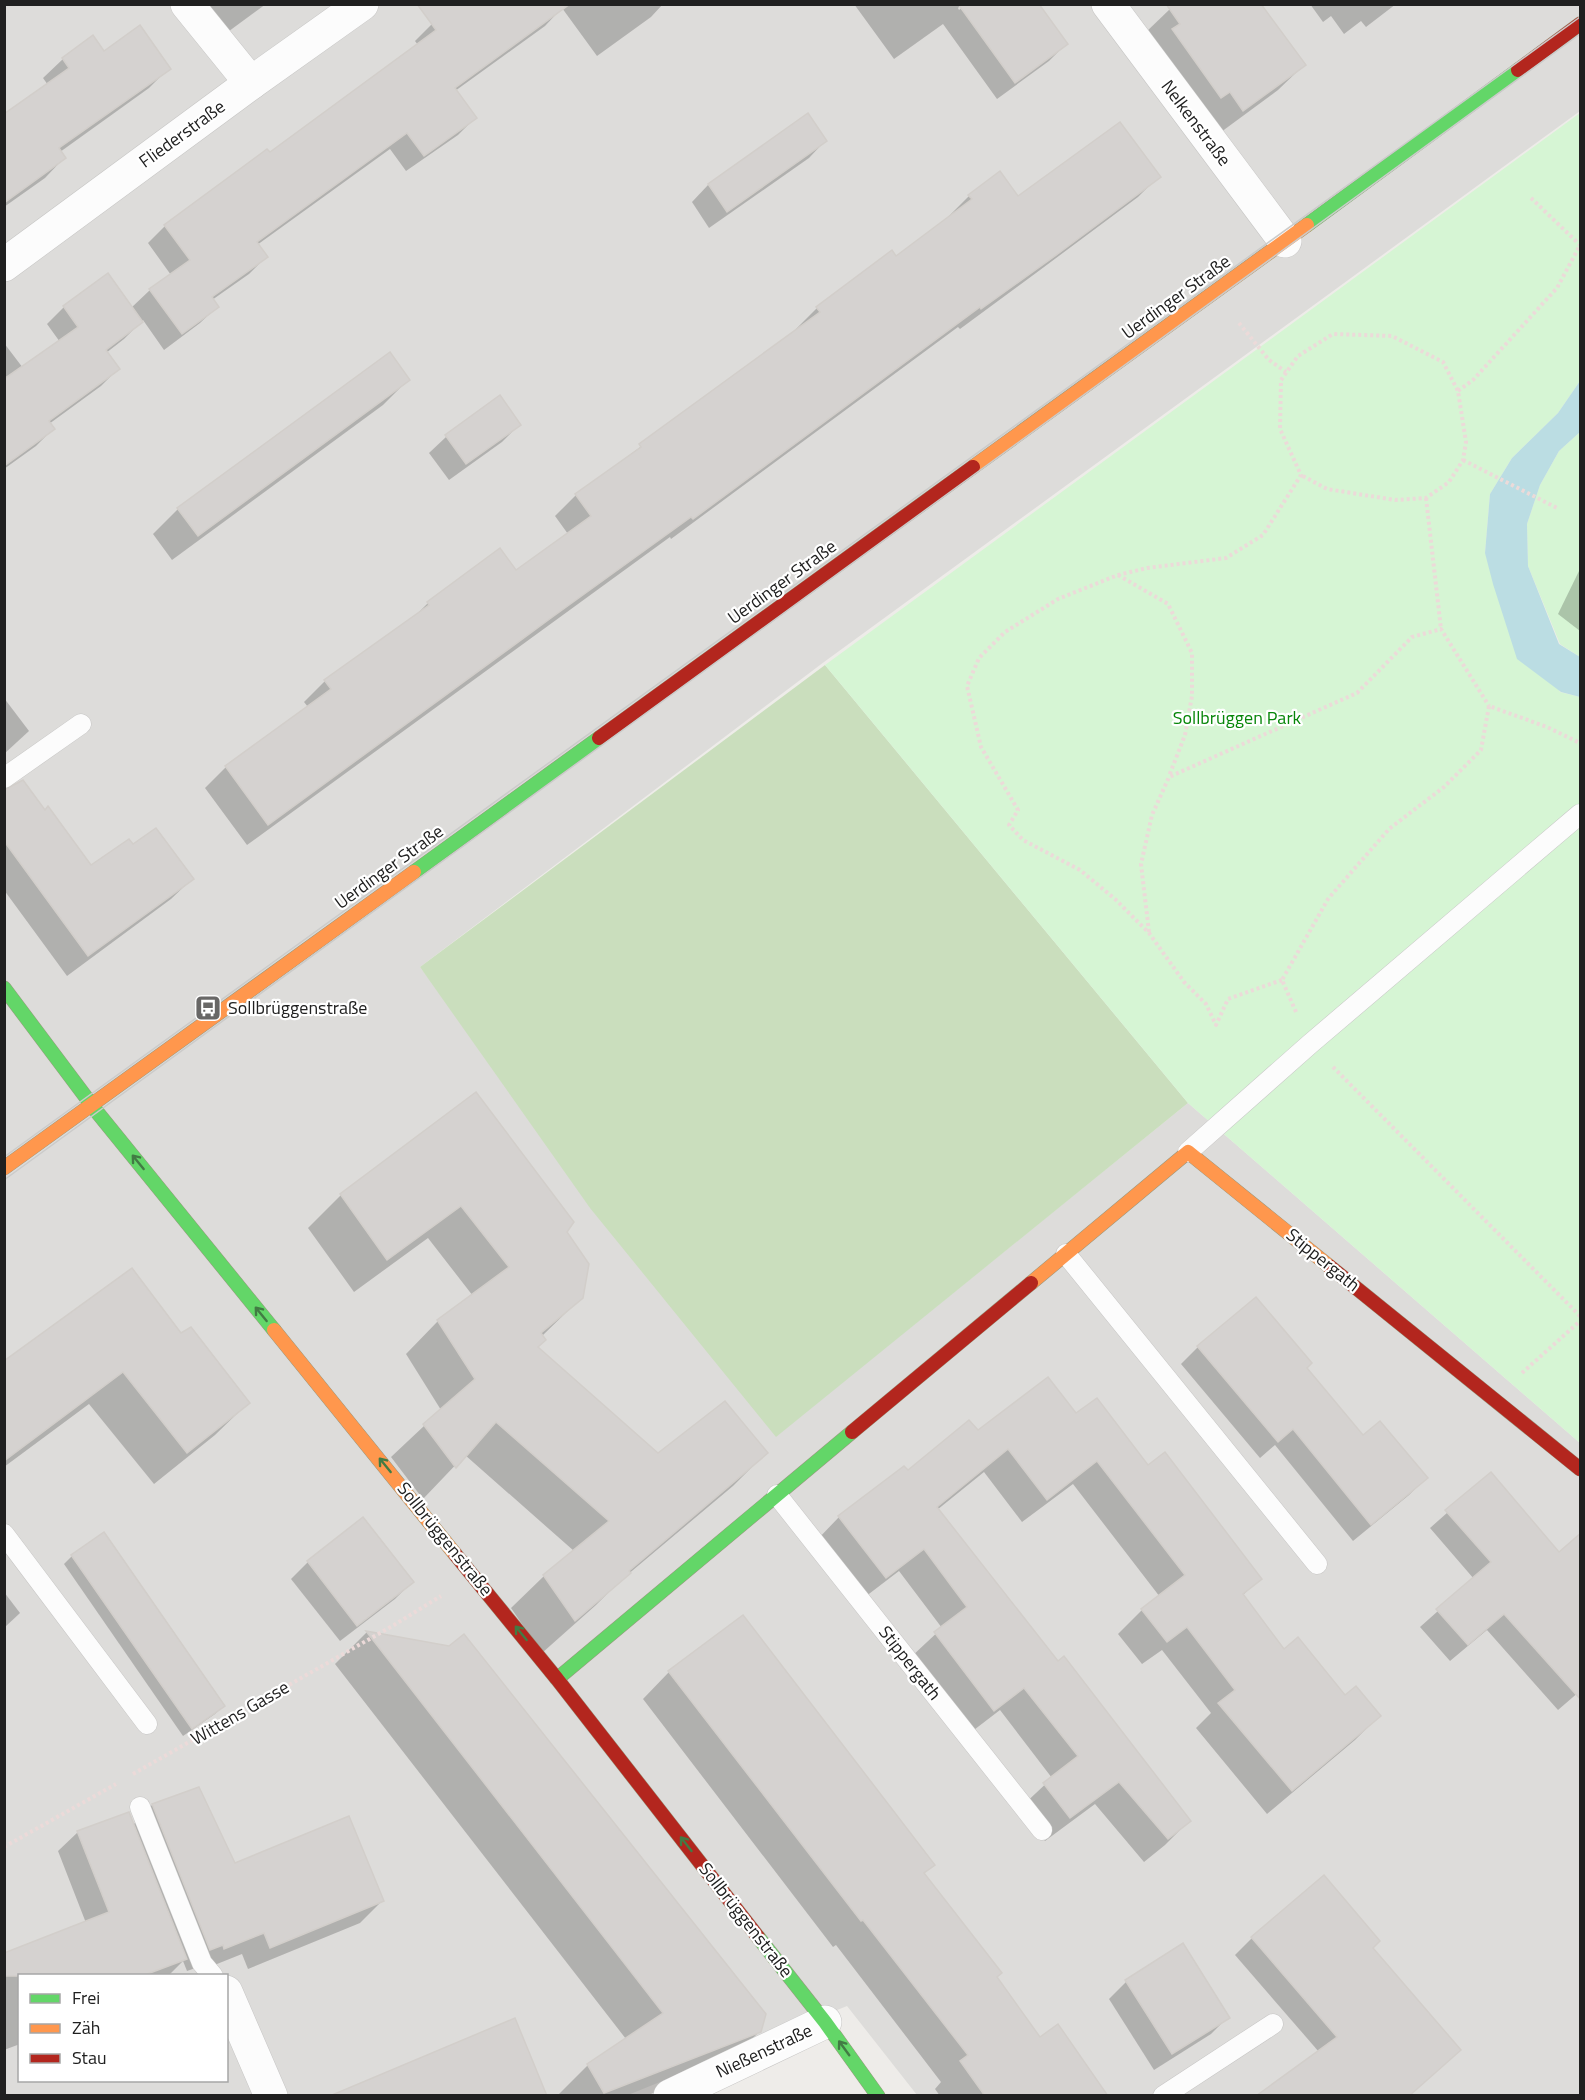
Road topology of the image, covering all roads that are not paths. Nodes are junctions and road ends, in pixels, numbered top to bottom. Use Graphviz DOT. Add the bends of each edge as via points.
graph roads {
  1 [pos="187,4"];
  2 [pos="362,4"];
  3 [pos="1108,4"];
  4 [pos="1581,24"];
  5 [pos="251,83"];
  6 [pos="1285,241"];
  7 [pos="4,265"];
  8 [pos="81,724"];
  9 [pos="4,778"];
  10 [pos="1581,814"];
  11 [pos="4,988"];
  12 [pos="92,1105"];
  13 [pos="1188,1152"];
  14 [pos="4,1168"];
  15 [pos="1066,1254"];
  16 [pos="1581,1468"];
  17 [pos="777,1495"];
  18 [pos="4,1534"];
  19 [pos="1317,1564"];
  20 [pos="557,1679"];
  21 [pos="147,1725"];
  22 [pos="140,1807"];
  23 [pos="1042,1830"];
  24 [pos="211,1974"];
  25 [pos="228,1997"];
  26 [pos="825,2022"];
  27 [pos="1273,2024"];
  28 [pos="271,2096"];
  29 [pos="670,2096"];
  30 [pos="878,2096"];
  31 [pos="1163,2096"];
  1 -- 5 [label="street"];
  2 -- 5 [label="street, Fliederstraße"];
  3 -- 6 [label="street, Nelkenstraße"];
  4 -- 6 [label="street, Uerdinger Straße"];
  5 -- 7 [label="street, Fliederstraße"];
  6 -- 12 [label="street, Uerdinger Straße"];
  8 -- 9 [label="lane"];
  10 -- 13 [label="lane"];
  11 -- 12 [label="street, Sollbrüggenstraße"];
  12 -- 14 [label="street, Uerdinger Straße"];
  20 -- 12 [label="street, Sollbrüggenstraße, one-way"];
  13 -- 15 [label="street"];
  13 -- 16 [label="street, Stippergath"];
  15 -- 17 [label="street"];
  15 -- 19 [label="lane"];
  17 -- 20 [label="street"];
  17 -- 23 [label="lane, Stippergath"];
  18 -- 21 [label="lane"];
  26 -- 20 [label="street, Sollbrüggenstraße, one-way"];
  22 -- 24 [label="lane" via="202,1963"];
  25 -- 28 [label="street"];
  26 -- 29 [label="street, Nießenstraße"];
  30 -- 26 [label="street, Sollbrüggenstraße, one-way"];
  27 -- 31 [label="lane"];
}
